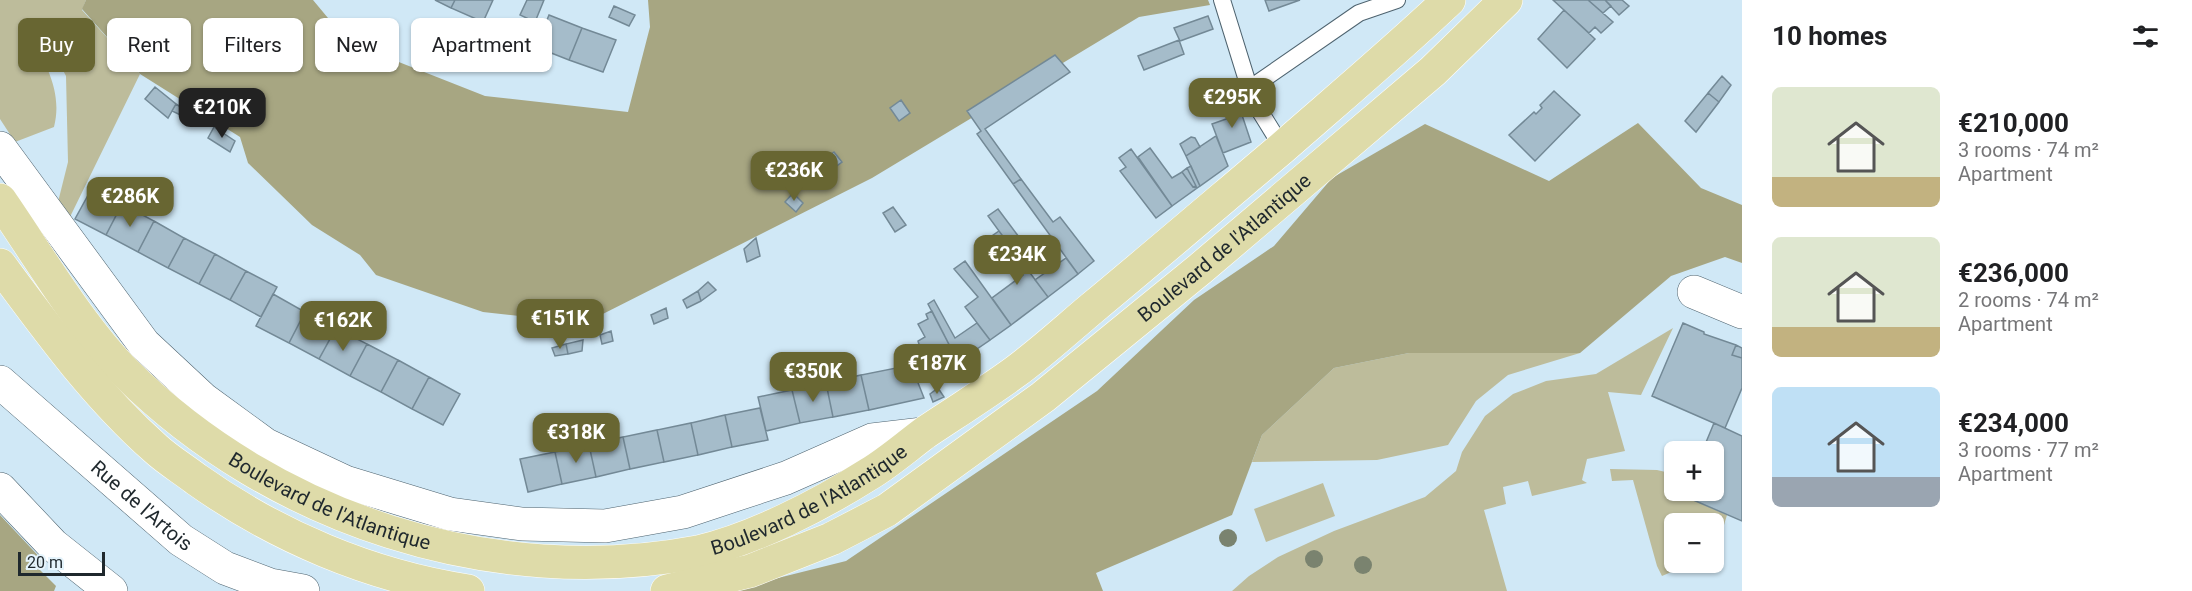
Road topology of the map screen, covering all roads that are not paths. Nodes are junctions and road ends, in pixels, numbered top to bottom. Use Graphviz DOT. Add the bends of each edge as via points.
graph roads {
  1 [pos="1222,0"];
  2 [pos="1397,0"];
  3 [pos="1449,0"];
  4 [pos="1506,0"];
  5 [pos="1250,88"];
  6 [pos="1282,147"];
  7 [pos="0,148"];
  8 [pos="0,200"];
  9 [pos="0,265"];
  10 [pos="1694,292"];
  11 [pos="1742,312"];
  12 [pos="0,382"];
  13 [pos="923,434"];
  14 [pos="0,489"];
  15 [pos="440,589"];
  16 [pos="111,591"];
  17 [pos="303,591"];
  18 [pos="667,591"];
  1 -- 5 [label="lane"];
  2 -- 5 [label="lane" via="1359,13"];
  3 -- 6 [label="main road, Boulevard de l'Atlantique"];
  4 -- 18 [label="main road, Boulevard de l'Atlantique" via="1433,71 1200,269 1043,398 887,510 831,539 750,571"];
  5 -- 6 [label="lane" via="1253,100"];
  6 -- 13 [label="main road, Boulevard de l'Atlantique" via="1018,370"];
  7 -- 13 [label="street, Boulevard de l'Atlantique" via="144,344 203,399 266,445 345,482 450,514 522,524 605,526 683,512 786,478 872,440"];
  8 -- 13 [label="main road, Boulevard de l'Atlantique" via="75,309 123,370 184,425 248,469 315,506 381,534 451,553 571,567 637,563 700,552 813,505 870,474"];
  9 -- 15 [label="main road, Boulevard de l'Atlantique" via="95,389 157,451 267,525 316,547"];
  10 -- 11 [label="street"];
  12 -- 17 [label="street, Rue de l'Artois" via="181,540 225,568 270,585"];
  14 -- 16 [label="street" via="53,545"];
}
